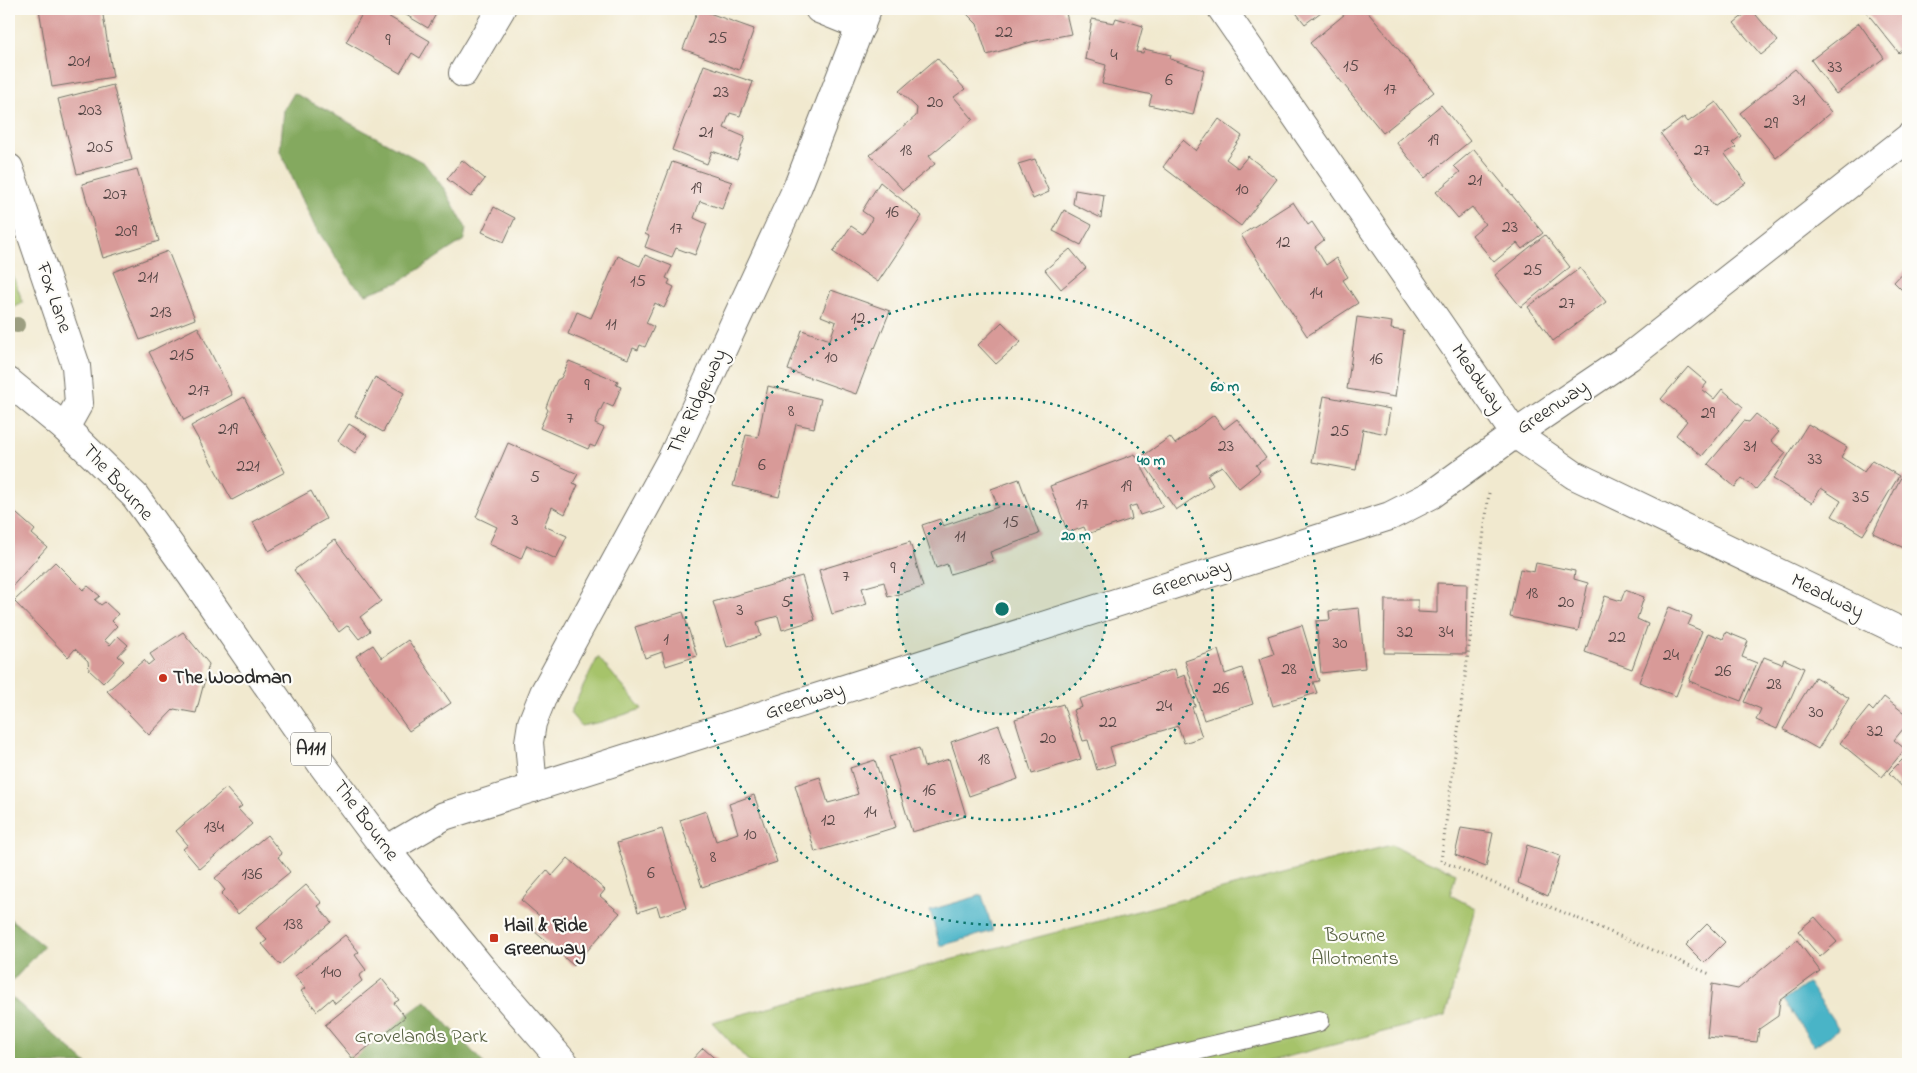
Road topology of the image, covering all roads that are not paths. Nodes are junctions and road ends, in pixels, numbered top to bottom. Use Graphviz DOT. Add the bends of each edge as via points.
graph roads {
  1 [pos="502,9"];
  2 [pos="819,9"];
  3 [pos="1222,9"];
  4 [pos="864,18"];
  5 [pos="463,73"];
  6 [pos="1908,138"];
  7 [pos="9,168"];
  8 [pos="9,382"];
  9 [pos="65,428"];
  10 [pos="1505,441"];
  11 [pos="1908,635"];
  12 [pos="534,788"];
  13 [pos="386,850"];
  14 [pos="1319,1021"];
  15 [pos="565,1064"];
  16 [pos="1137,1064"];
  1 -- 5 [label="street"];
  2 -- 4 [label="street"];
  3 -- 10 [label="street, Meadway"];
  4 -- 12 [label="street, The Ridgeway" via="798,186 672,458 544,693 532,723 529,742"];
  6 -- 10 [label="street, Greenway" via="1629,357"];
  7 -- 9 [label="street, Fox Lane" via="76,366 79,403"];
  8 -- 9 [label="street, A111"];
  9 -- 13 [label="street, The Bourne / A111" via="135,496 321,763"];
  10 -- 11 [label="street, Meadway"];
  10 -- 12 [label="street, Greenway" via="1431,495 1390,516"];
  12 -- 13 [label="street, Greenway" via="444,816"];
  13 -- 15 [label="street, The Bourne / A111"];
  14 -- 16 [label="lane"];
}
